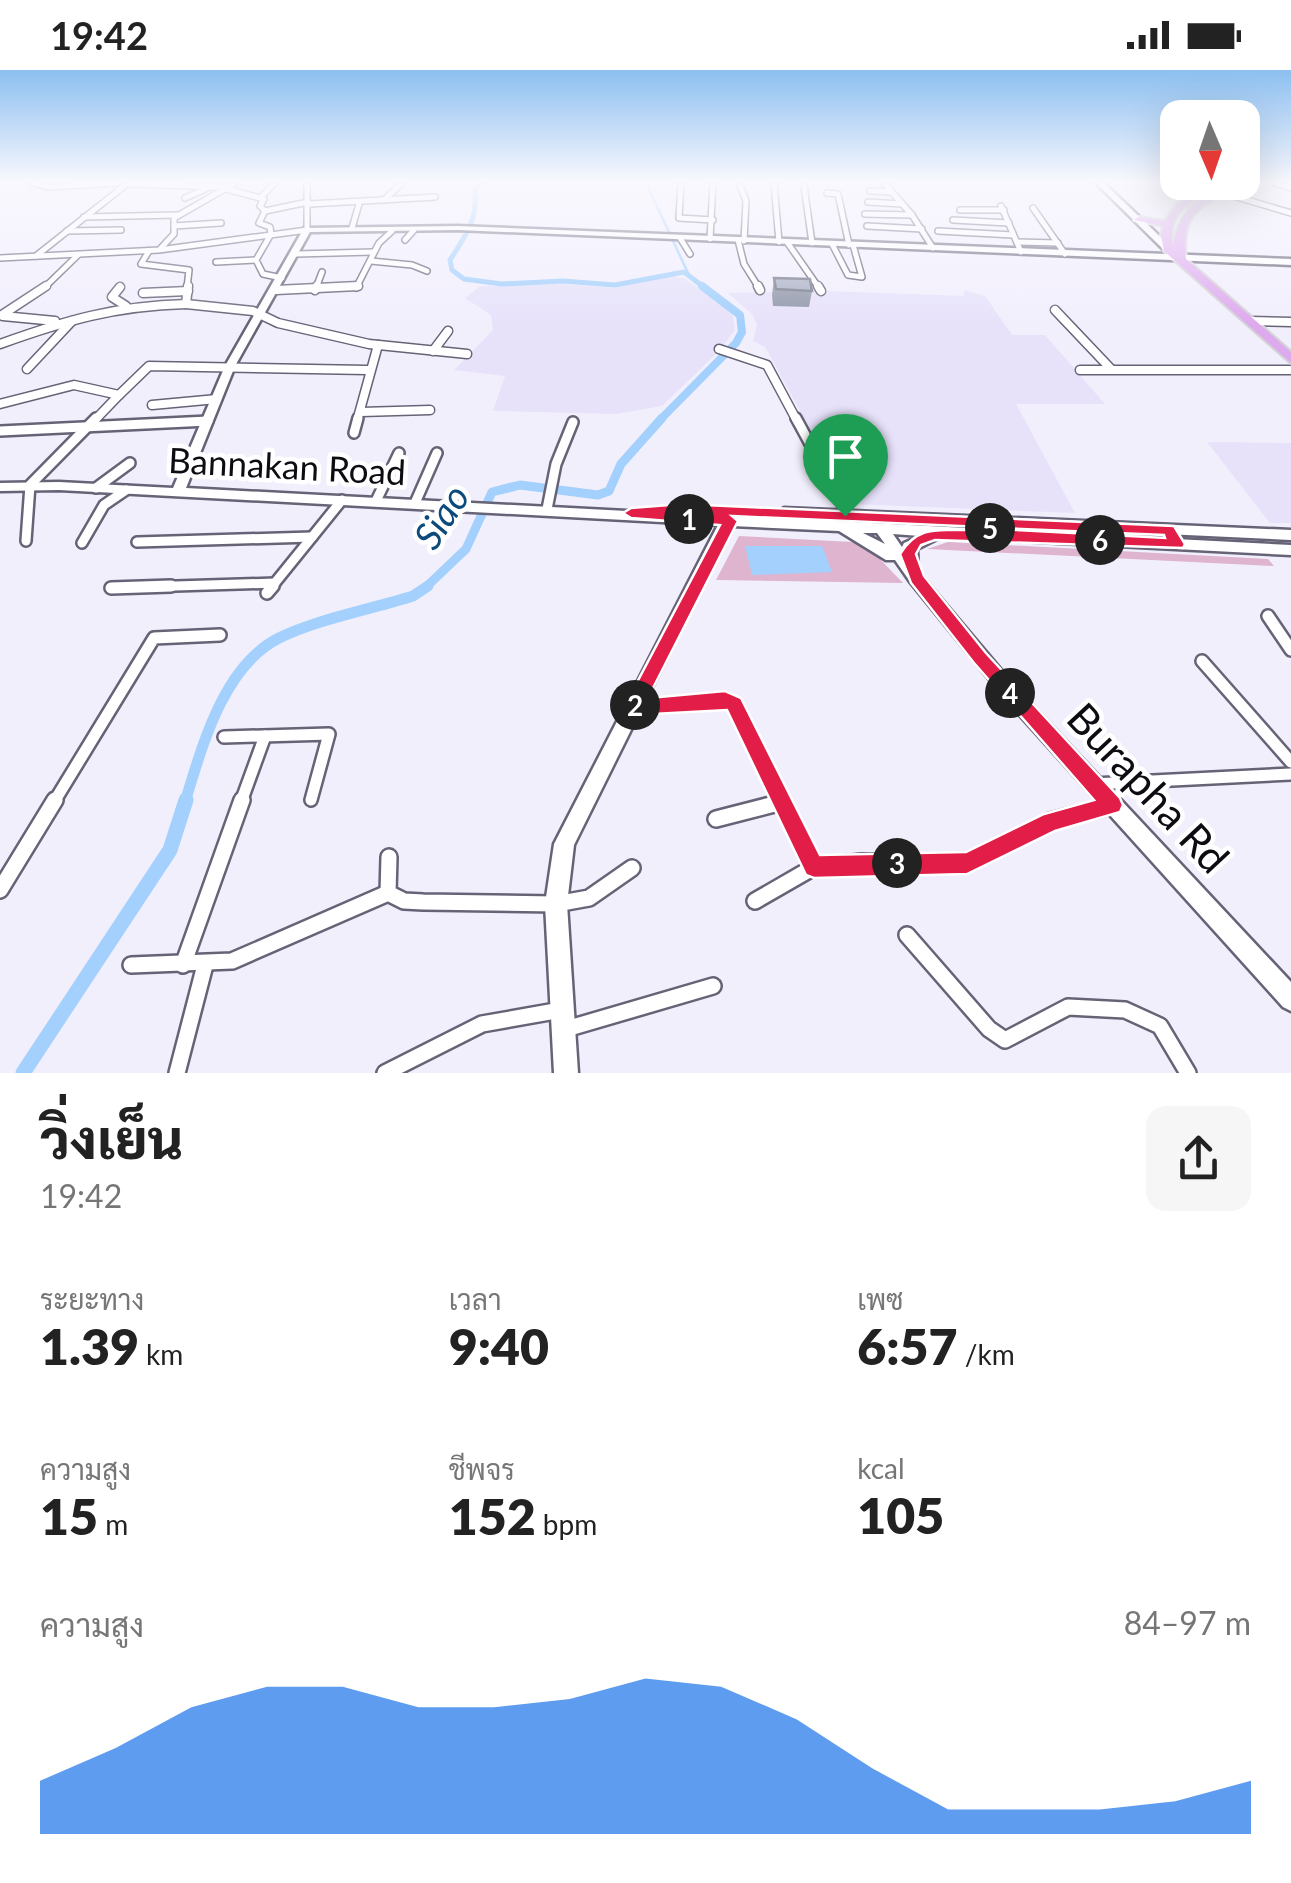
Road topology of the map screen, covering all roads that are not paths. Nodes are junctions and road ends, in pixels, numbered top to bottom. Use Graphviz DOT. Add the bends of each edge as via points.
graph roads {
  1 [pos="922,229"];
  2 [pos="120,230"];
  3 [pos="174,230"];
  4 [pos="270,230"];
  5 [pos="307,230"];
  6 [pos="311,230"];
  7 [pos="376,230"];
  8 [pos="414,230"];
  9 [pos="418,230"];
  10 [pos="499,230"];
  11 [pos="711,230"];
  12 [pos="742,230"];
  13 [pos="781,230"];
  14 [pos="810,230"];
  15 [pos="847,230"];
  16 [pos="1012,230"];
  17 [pos="1049,230"];
  18 [pos="1147,230"];
  19 [pos="1166,230"];
  20 [pos="67,231"];
  21 [pos="392,231"];
  22 [pos="938,231"];
  23 [pos="1178,232"];
  24 [pos="271,234"];
  25 [pos="674,238"];
  26 [pos="710,239"];
  27 [pos="406,240"];
  28 [pos="741,240"];
  29 [pos="348,241"];
  30 [pos="783,242"];
  31 [pos="812,243"];
  32 [pos="1017,243"];
  33 [pos="1058,243"];
  34 [pos="832,244"];
  35 [pos="851,245"];
  36 [pos="933,248"];
  37 [pos="150,250"];
  38 [pos="159,250"];
  39 [pos="1176,252"];
  40 [pos="339,253"];
  41 [pos="296,254"];
  42 [pos="690,254"];
  43 [pos="1065,254"];
  44 [pos="35,256"];
  45 [pos="78,256"];
  46 [pos="372,256"];
  47 [pos="0,258"];
  48 [pos="256,260"];
  49 [pos="216,262"];
  50 [pos="1291,262"];
  51 [pos="426,271"];
  52 [pos="322,272"];
  53 [pos="282,278"];
  54 [pos="120,287"];
  55 [pos="276,290"];
  56 [pos="315,290"];
  57 [pos="760,290"];
  58 [pos="188,291"];
  59 [pos="821,291"];
  60 [pos="143,293"];
  61 [pos="186,304"];
  62 [pos="126,306"];
  63 [pos="1055,310"];
  64 [pos="261,314"];
  65 [pos="1,316"];
  66 [pos="73,320"];
  67 [pos="62,322"];
  68 [pos="1250,322"];
  69 [pos="1291,322"];
  70 [pos="448,331"];
  71 [pos="378,345"];
  72 [pos="0,348"];
  73 [pos="719,348"];
  74 [pos="434,352"];
  75 [pos="467,354"];
  76 [pos="1291,358"];
  77 [pos="230,366"];
  78 [pos="27,369"];
  79 [pos="1110,369"];
  80 [pos="367,370"];
  81 [pos="1080,370"];
  82 [pos="1291,370"];
  83 [pos="120,395"];
  84 [pos="217,399"];
  85 [pos="0,404"];
  86 [pos="152,404"];
  87 [pos="430,410"];
  88 [pos="360,412"];
  89 [pos="208,421"];
  90 [pos="573,422"];
  91 [pos="88,427"];
  92 [pos="0,432"];
  93 [pos="354,433"];
  94 [pos="399,453"];
  95 [pos="437,453"];
  96 [pos="130,463"];
  97 [pos="30,485"];
  98 [pos="1,488"];
  99 [pos="96,488"];
  100 [pos="126,490"];
  101 [pos="178,492"];
  102 [pos="342,500"];
  103 [pos="376,501"];
  104 [pos="414,503"];
  105 [pos="548,504"];
  106 [pos="730,516"];
  107 [pos="845,516"];
  108 [pos="880,523"];
  109 [pos="828,526"];
  110 [pos="990,528"];
  111 [pos="1168,530"];
  112 [pos="960,533"];
  113 [pos="1291,535"];
  114 [pos="312,536"];
  115 [pos="26,541"];
  116 [pos="82,542"];
  117 [pos="137,542"];
  118 [pos="1178,544"];
  119 [pos="1291,550"];
  120 [pos="916,579"];
  121 [pos="110,588"];
  122 [pos="1268,616"];
  123 [pos="220,635"];
  124 [pos="1291,650"];
  125 [pos="1202,661"];
  126 [pos="634,707"];
  127 [pos="224,736"];
  128 [pos="265,736"];
  129 [pos="1291,762"];
  130 [pos="1291,774"];
  131 [pos="1093,784"];
  132 [pos="311,800"];
  133 [pos="782,802"];
  134 [pos="1112,805"];
  135 [pos="716,819"];
  136 [pos="389,857"];
  137 [pos="814,867"];
  138 [pos="632,868"];
  139 [pos="0,890"];
  140 [pos="388,893"];
  141 [pos="755,900"];
  142 [pos="556,904"];
  143 [pos="907,935"];
  144 [pos="183,964"];
  145 [pos="131,965"];
  146 [pos="206,965"];
  147 [pos="713,986"];
  148 [pos="1291,999"];
  149 [pos="562,1020"];
  150 [pos="176,1073"];
  151 [pos="385,1073"];
  152 [pos="566,1073"];
  153 [pos="1188,1073"];
  1 -- 36 [label="street"];
  2 -- 20 [label="street"];
  3 -- 38 [label="street"];
  4 -- 24 [label="street"];
  5 -- 6 [label="street"];
  5 -- 24 [label="street"];
  5 -- 41 [label="street"];
  7 -- 21 [label="street"];
  8 -- 9 [label="street"];
  8 -- 21 [label="street"];
  8 -- 27 [label="street"];
  10 -- 25 [label="street"];
  11 -- 26 [label="street"];
  12 -- 28 [label="street"];
  13 -- 30 [label="street"];
  14 -- 31 [label="street"];
  15 -- 35 [label="street"];
  16 -- 32 [label="street"];
  17 -- 33 [label="street"];
  18 -- 19 [label="main road"];
  18 -- 39 [label="street"];
  19 -- 23 [label="main road"];
  19 -- 39 [label="main road"];
  20 -- 44 [label="street"];
  21 -- 46 [label="street"];
  22 -- 32 [label="street"];
  23 -- 39 [label="main road"];
  24 -- 38 [label="street"];
  24 -- 48 [label="street"];
  25 -- 26 [label="street"];
  25 -- 42 [label="street"];
  26 -- 28 [label="street"];
  28 -- 30 [label="street"];
  28 -- 57 [label="street" via="744,264"];
  29 -- 40 [label="street"];
  30 -- 31 [label="street"];
  30 -- 59 [label="street"];
  31 -- 34 [label="street"];
  32 -- 33 [label="street"];
  32 -- 36 [label="street"];
  32 -- 43 [label="street"];
  33 -- 43 [label="street"];
  34 -- 35 [label="street"];
  34 -- 35 [label="street" via="848,275 864,276"];
  35 -- 36 [label="street"];
  37 -- 38 [label="street"];
  37 -- 45 [label="street"];
  37 -- 58 [label="street" via="141,264 189,270"];
  39 -- 43 [label="street"];
  39 -- 50 [label="street"];
  39 -- 68 [label="main road"];
  40 -- 41 [label="street"];
  40 -- 46 [label="street"];
  41 -- 53 [label="street"];
  44 -- 45 [label="street"];
  44 -- 47 [label="street"];
  45 -- 65 [label="street"];
  46 -- 51 [label="street"];
  46 -- 56 [label="street" via="356,289"];
  48 -- 49 [label="street"];
  48 -- 53 [label="street" via="264,274"];
  52 -- 56 [label="street"];
  53 -- 55 [label="street"];
  54 -- 62 [label="street" via="112,297"];
  55 -- 56 [label="street"];
  55 -- 64 [label="street"];
  58 -- 60 [label="street"];
  58 -- 61 [label="street"];
  61 -- 62 [label="street"];
  61 -- 64 [label="street"];
  62 -- 66 [label="street"];
  63 -- 79 [label="street"];
  64 -- 71 [label="street"];
  64 -- 77 [label="street"];
  65 -- 67 [label="street"];
  66 -- 67 [label="street"];
  66 -- 78 [label="street"];
  67 -- 72 [label="street"];
  68 -- 69 [label="street"];
  68 -- 76 [label="main road"];
  70 -- 74 [label="street"];
  71 -- 74 [label="street"];
  71 -- 80 [label="street"];
  73 -- 107 [label="street" via="767,365"];
  74 -- 75 [label="street"];
  77 -- 80 [label="street"];
  77 -- 83 [label="street" via="149,366"];
  77 -- 84 [label="street"];
  79 -- 81 [label="street"];
  79 -- 82 [label="street"];
  80 -- 88 [label="street"];
  83 -- 85 [label="street" via="74,385"];
  83 -- 91 [label="street"];
  84 -- 86 [label="street"];
  84 -- 89 [label="street"];
  87 -- 88 [label="street"];
  88 -- 93 [label="street"];
  89 -- 91 [label="street"];
  89 -- 101 [label="street"];
  90 -- 105 [label="street"];
  91 -- 92 [label="street"];
  91 -- 97 [label="street"];
  94 -- 103 [label="street"];
  95 -- 104 [label="street"];
  96 -- 99 [label="street"];
  97 -- 98 [label="street, Bannakan Road"];
  97 -- 99 [label="street, Bannakan Road"];
  97 -- 115 [label="street"];
  99 -- 100 [label="street, Bannakan Road"];
  100 -- 101 [label="street, Bannakan Road"];
  100 -- 116 [label="street" via="104,506"];
  101 -- 102 [label="street, Bannakan Road"];
  102 -- 103 [label="street, Bannakan Road"];
  102 -- 114 [label="street"];
  103 -- 104 [label="street, Bannakan Road"];
  104 -- 105 [label="street, Bannakan Road"];
  105 -- 106 [label="street, Bannakan Road"];
  106 -- 107 [label="street, Bannakan Road"];
  106 -- 109 [label="street, Bannakan Road"];
  106 -- 126 [label="street"];
  107 -- 108 [label="street, Bannakan Road"];
  108 -- 109 [label="street, Bannakan Road"];
  108 -- 110 [label="street, Bannakan Road"];
  108 -- 112 [label="street, Bannakan Road"];
  108 -- 120 [label="street, Burapha Rd"];
  109 -- 120 [label="street" via="872,542"];
  110 -- 111 [label="street, Bannakan Road"];
  110 -- 112 [label="street, Bannakan Road"];
  110 -- 118 [label="street, Bannakan Road"];
  111 -- 113 [label="street, Bannakan Road"];
  111 -- 118 [label="street"];
  112 -- 120 [label="street" via="923,538 910,547"];
  114 -- 117 [label="street"];
  114 -- 121 [label="street" via="271,588"];
  118 -- 119 [label="street, Bannakan Road"];
  120 -- 131 [label="street, Burapha Rd"];
  122 -- 124 [label="street"];
  123 -- 139 [label="street" via="154,638"];
  125 -- 129 [label="street"];
  126 -- 133 [label="street" via="734,704"];
  126 -- 142 [label="street" via="564,844"];
  127 -- 128 [label="street"];
  128 -- 132 [label="street" via="329,734"];
  128 -- 144 [label="street"];
  130 -- 131 [label="street"];
  131 -- 134 [label="street, Burapha Rd"];
  133 -- 135 [label="street"];
  133 -- 137 [label="street"];
  134 -- 137 [label="street" via="1051,822 967,863"];
  134 -- 148 [label="street, Burapha Rd"];
  136 -- 140 [label="street"];
  137 -- 141 [label="street"];
  138 -- 142 [label="street" via="588,898"];
  140 -- 142 [label="street" via="404,901"];
  140 -- 146 [label="street" via="260,952"];
  142 -- 149 [label="street"];
  143 -- 153 [label="street" via="1005,1040 1068,1008 1130,1009 1166,1030"];
  144 -- 145 [label="street"];
  144 -- 146 [label="street"];
  146 -- 150 [label="street"];
  147 -- 149 [label="street"];
  149 -- 151 [label="street" via="482,1024"];
  149 -- 152 [label="street"];
}
